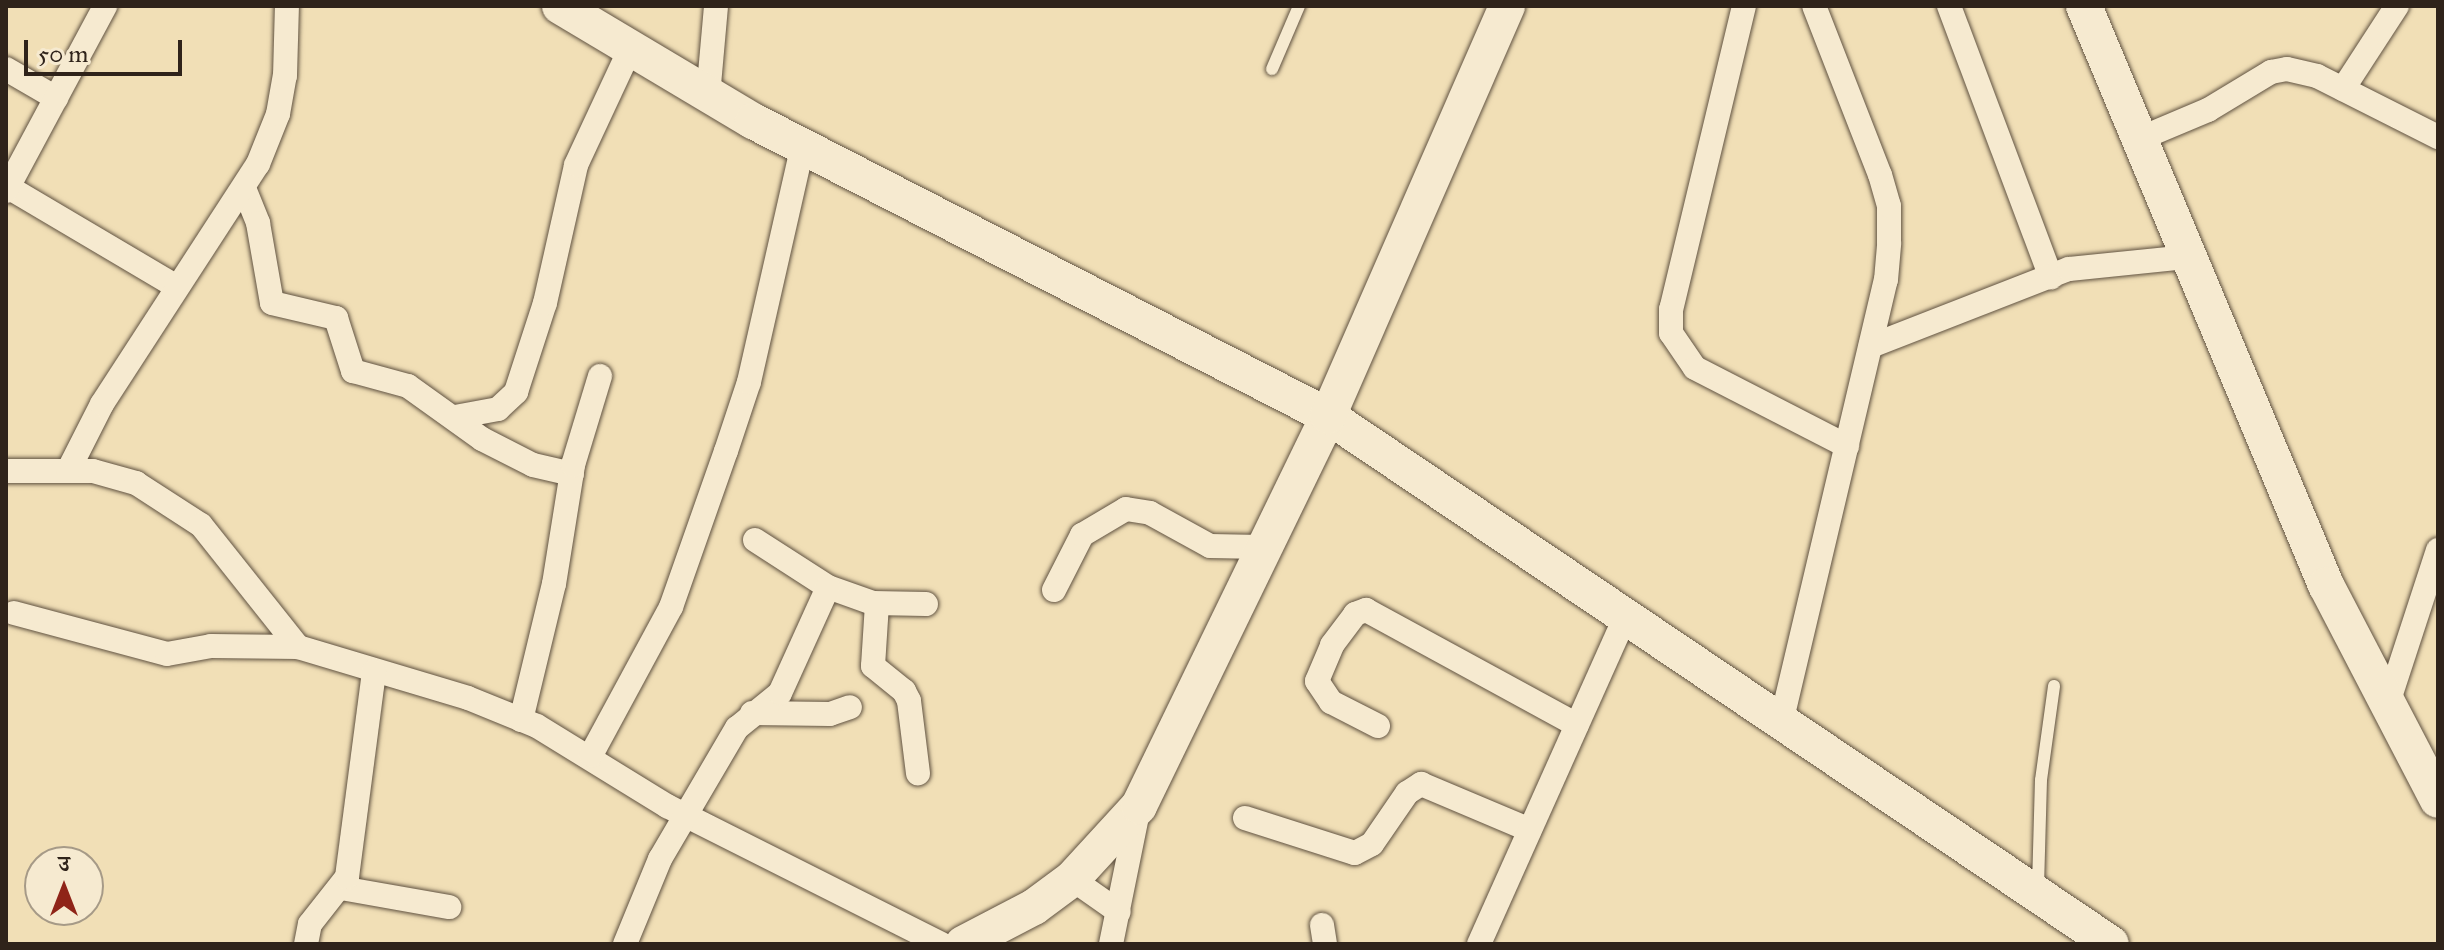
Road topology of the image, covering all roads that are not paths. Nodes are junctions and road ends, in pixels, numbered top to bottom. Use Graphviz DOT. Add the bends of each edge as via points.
graph roads {
  1 [pos="105,6"];
  2 [pos="287,6"];
  3 [pos="560,6"];
  4 [pos="716,6"];
  5 [pos="1299,6"];
  6 [pos="1507,6"];
  7 [pos="1744,6"];
  8 [pos="1814,6"];
  9 [pos="1949,6"];
  10 [pos="2084,6"];
  11 [pos="2397,6"];
  12 [pos="630,49"];
  13 [pos="6,69"];
  14 [pos="1272,69"];
  15 [pos="2343,89"];
  16 [pos="708,96"];
  17 [pos="56,98"];
  18 [pos="2438,137"];
  19 [pos="2139,139"];
  20 [pos="803,145"];
  21 [pos="244,188"];
  22 [pos="7,189"];
  23 [pos="2188,257"];
  24 [pos="2051,277"];
  25 [pos="177,287"];
  26 [pos="1871,346"];
  27 [pos="600,376"];
  28 [pos="1328,416"];
  29 [pos="455,417"];
  30 [pos="1847,446"];
  31 [pos="6,471"];
  32 [pos="68,471"];
  33 [pos="572,474"];
  34 [pos="755,540"];
  35 [pos="1262,547"];
  36 [pos="2438,550"];
  37 [pos="828,587"];
  38 [pos="1054,590"];
  39 [pos="877,604"];
  40 [pos="926,604"];
  41 [pos="14,613"];
  42 [pos="1626,616"];
  43 [pos="298,647"];
  44 [pos="374,672"];
  45 [pos="2054,686"];
  46 [pos="2388,703"];
  47 [pos="850,707"];
  48 [pos="752,713"];
  49 [pos="521,720"];
  50 [pos="1781,723"];
  51 [pos="1577,725"];
  52 [pos="1378,726"];
  53 [pos="591,755"];
  54 [pos="918,773"];
  55 [pos="2438,800"];
  56 [pos="1139,806"];
  57 [pos="688,817"];
  58 [pos="1245,818"];
  59 [pos="1530,830"];
  60 [pos="1072,879"];
  61 [pos="341,888"];
  62 [pos="2038,894"];
  63 [pos="449,907"];
  64 [pos="1119,912"];
  65 [pos="959,943"];
  66 [pos="306,944"];
  67 [pos="625,944"];
  68 [pos="1111,944"];
  69 [pos="1479,944"];
  70 [pos="2111,944"];
  1 -- 17 [label="street"];
  2 -- 21 [label="street" via="288,46 278,114"];
  3 -- 12 [label="main road"];
  4 -- 16 [label="street"];
  5 -- 14 [label="lane"];
  6 -- 28 [label="main road"];
  7 -- 30 [label="street" via="1671,309 1671,333 1695,368"];
  8 -- 26 [label="street" via="1889,206 1886,280"];
  9 -- 24 [label="street"];
  10 -- 19 [label="main road"];
  11 -- 15 [label="street"];
  12 -- 16 [label="main road"];
  12 -- 29 [label="street" via="576,165 549,289 516,392 498,409"];
  13 -- 17 [label="street"];
  15 -- 18 [label="street"];
  15 -- 19 [label="street" via="2299,69 2271,72 2208,110"];
  16 -- 20 [label="main road"];
  17 -- 22 [label="street"];
  19 -- 23 [label="main road"];
  20 -- 28 [label="main road"];
  20 -- 53 [label="street" via="760,341 731,437 671,607"];
  21 -- 25 [label="street"];
  21 -- 29 [label="street" via="258,223 272,303 336,318 353,371 408,386"];
  22 -- 25 [label="street"];
  23 -- 24 [label="street" via="2098,262"];
  23 -- 46 [label="main road" via="2326,585"];
  24 -- 26 [label="street"];
  25 -- 32 [label="street" via="102,404"];
  26 -- 30 [label="street"];
  27 -- 33 [label="street"];
  28 -- 35 [label="main road"];
  28 -- 42 [label="main road"];
  29 -- 33 [label="street" via="521,459"];
  30 -- 50 [label="street"];
  31 -- 32 [label="street"];
  32 -- 43 [label="street" via="112,474 184,510"];
  33 -- 49 [label="street" via="554,584"];
  34 -- 37 [label="street"];
  35 -- 38 [label="street" via="1210,546 1150,513 1126,509 1082,535"];
  35 -- 56 [label="main road"];
  36 -- 46 [label="street"];
  37 -- 39 [label="street"];
  37 -- 48 [label="street" via="780,693"];
  39 -- 40 [label="street"];
  39 -- 54 [label="street" via="873,666 909,701"];
  41 -- 43 [label="street" via="167,654 211,646"];
  42 -- 50 [label="main road"];
  42 -- 51 [label="street"];
  43 -- 44 [label="street"];
  44 -- 49 [label="street" via="468,698"];
  44 -- 61 [label="street" via="350,863"];
  45 -- 62 [label="lane" via="2041,780"];
  46 -- 55 [label="main road"];
  47 -- 48 [label="street" via="830,714"];
  48 -- 57 [label="street" via="737,728"];
  49 -- 53 [label="street"];
  50 -- 62 [label="main road"];
  51 -- 52 [label="street" via="1366,610 1355,614 1332,645 1317,681 1331,702"];
  51 -- 59 [label="street"];
  53 -- 57 [label="street"];
  56 -- 60 [label="main road"];
  56 -- 64 [label="street"];
  57 -- 65 [label="street"];
  57 -- 67 [label="street" via="660,859"];
  58 -- 59 [label="street" via="1355,853 1372,844 1407,793 1421,784"];
  59 -- 69 [label="street"];
  60 -- 64 [label="street"];
  60 -- 65 [label="main road" via="1034,907"];
  61 -- 63 [label="street"];
  61 -- 66 [label="street" via="310,924"];
  62 -- 70 [label="main road"];
  64 -- 68 [label="street"];
}
